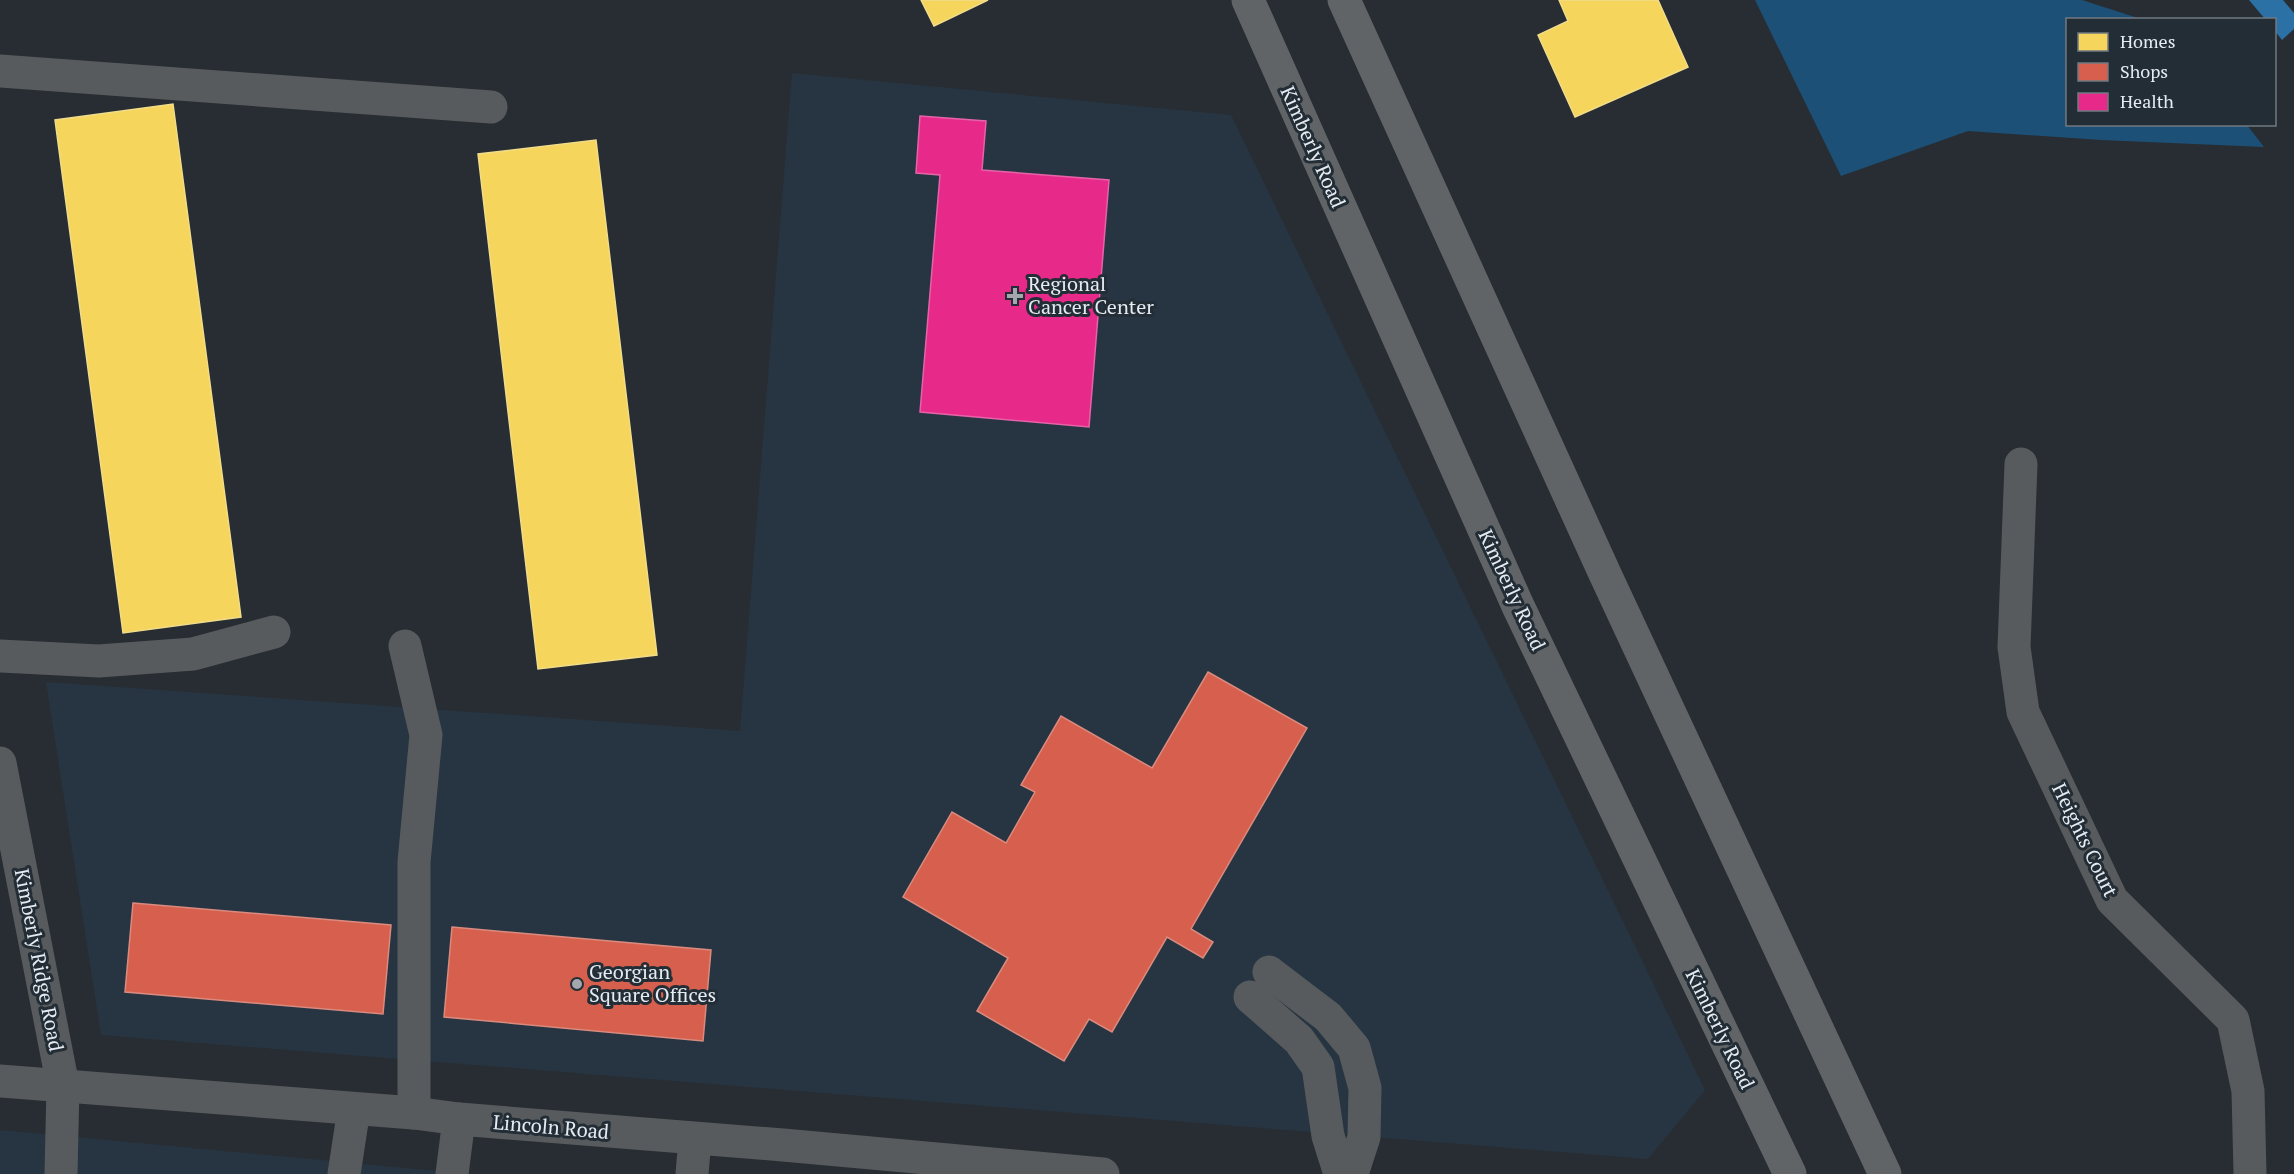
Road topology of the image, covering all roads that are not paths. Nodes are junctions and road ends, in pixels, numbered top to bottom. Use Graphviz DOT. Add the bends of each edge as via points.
graph roads {
  1 [pos="1248,0"];
  2 [pos="1344,0"];
  3 [pos="0,70"];
  4 [pos="491,108"];
  5 [pos="2021,464"];
  6 [pos="274,632"];
  7 [pos="405,646"];
  8 [pos="0,656"];
  9 [pos="0,763"];
  10 [pos="0,1081"];
  11 [pos="63,1086"];
  12 [pos="354,1109"];
  13 [pos="414,1113"];
  14 [pos="459,1119"];
  15 [pos="695,1139"];
  16 [pos="1083,1173"];
  17 [pos="61,1174"];
  18 [pos="344,1174"];
  19 [pos="452,1174"];
  20 [pos="692,1174"];
  21 [pos="1340,1174"];
  22 [pos="1352,1174"];
  23 [pos="1790,1174"];
  24 [pos="1885,1174"];
  25 [pos="2250,1174"];
  1 -- 23 [label="main road, Kimberly Road" via="1518,606"];
  2 -- 24 [label="main road" via="1605,574"];
  3 -- 4 [label="street"];
  5 -- 25 [label="street, Heights Court" via="2014,647 2023,712 2112,900 2233,1020 2248,1091"];
  6 -- 8 [label="street" via="193,654 99,661"];
  7 -- 13 [label="street" via="426,735 414,862"];
  9 -- 11 [label="street, Kimberly Ridge Road"];
  10 -- 11 [label="street, Lincoln Road"];
  11 -- 12 [label="street, Lincoln Road"];
  11 -- 17 [label="street, Kimberly Ridge Road"];
  12 -- 13 [label="street, Lincoln Road"];
  12 -- 18 [label="street"];
  13 -- 14 [label="street, Lincoln Road"];
  14 -- 15 [label="street, Lincoln Road"];
  14 -- 19 [label="street"];
  15 -- 16 [label="street, Lincoln Road"];
  15 -- 20 [label="street"];
  21 -- 22 [label="street" via="1328,1136 1318,1067 1260,984 1328,1017 1354,1048 1365,1088 1364,1137"];
}
